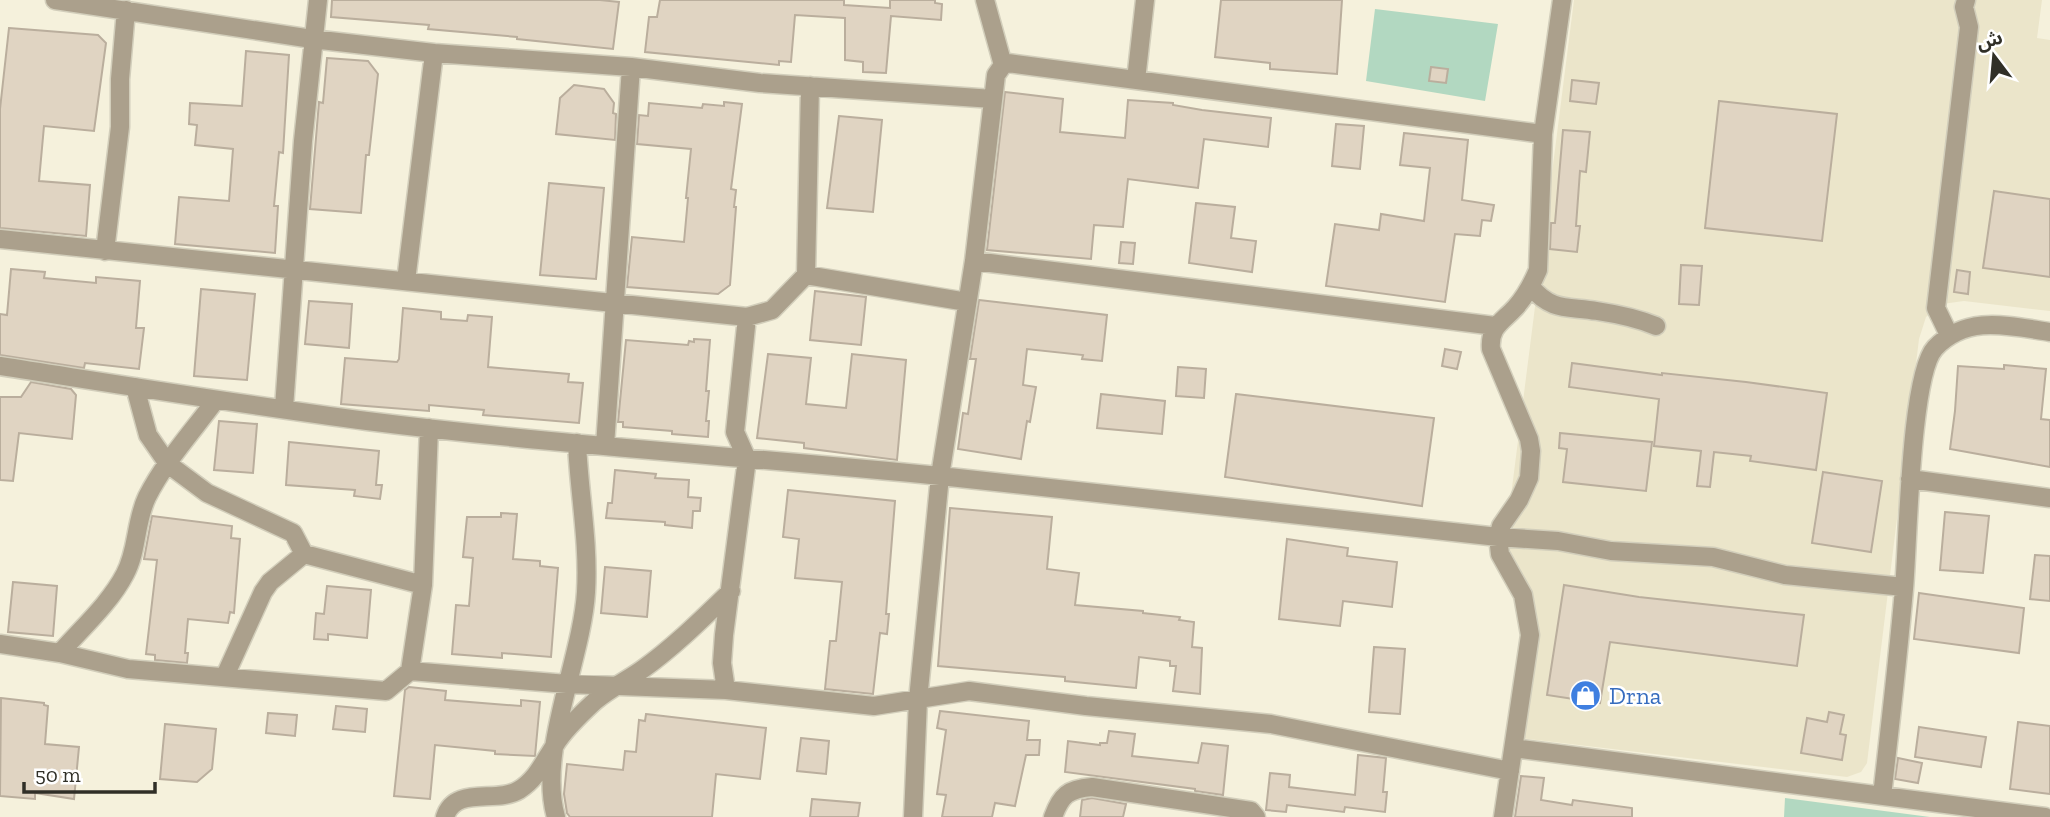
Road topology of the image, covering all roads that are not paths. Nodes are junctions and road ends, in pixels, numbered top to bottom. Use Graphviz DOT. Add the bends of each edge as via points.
graph roads {
  1 [pos="55,0"];
  2 [pos="318,0"];
  3 [pos="985,0"];
  4 [pos="1145,0"];
  5 [pos="1562,0"];
  6 [pos="1966,0"];
  7 [pos="126,10"];
  8 [pos="312,39"];
  9 [pos="434,53"];
  10 [pos="1003,65"];
  11 [pos="631,67"];
  12 [pos="1136,80"];
  13 [pos="810,86"];
  14 [pos="993,99"];
  15 [pos="1543,134"];
  16 [pos="0,239"];
  17 [pos="105,251"];
  18 [pos="974,261"];
  19 [pos="294,271"];
  20 [pos="806,275"];
  21 [pos="406,281"];
  22 [pos="1531,287"];
  23 [pos="967,302"];
  24 [pos="616,304"];
  25 [pos="747,317"];
  26 [pos="1495,326"];
  27 [pos="1656,326"];
  28 [pos="2050,332"];
  29 [pos="1949,335"];
  30 [pos="0,366"];
  31 [pos="135,387"];
  32 [pos="215,401"];
  33 [pos="284,408"];
  34 [pos="429,428"];
  35 [pos="577,443"];
  36 [pos="605,446"];
  37 [pos="747,459"];
  38 [pos="168,464"];
  39 [pos="940,476"];
  40 [pos="1910,479"];
  41 [pos="2050,498"];
  42 [pos="1498,537"];
  43 [pos="304,554"];
  44 [pos="423,585"];
  45 [pos="1904,587"];
  46 [pos="731,591"];
  47 [pos="0,644"];
  48 [pos="60,653"];
  49 [pos="410,671"];
  50 [pos="225,676"];
  51 [pos="567,684"];
  52 [pos="616,686"];
  53 [pos="726,690"];
  54 [pos="918,700"];
  55 [pos="556,742"];
  56 [pos="1514,748"];
  57 [pos="1510,771"];
  58 [pos="1882,796"];
  59 [pos="1253,814"];
  60 [pos="445,817"];
  61 [pos="556,817"];
  62 [pos="913,817"];
  63 [pos="1052,817"];
  64 [pos="1503,817"];
  65 [pos="2045,817"];
  1 -- 7 [label="street"];
  2 -- 8 [label="street"];
  3 -- 10 [label="street"];
  4 -- 12 [label="street"];
  5 -- 15 [label="street"];
  6 -- 29 [label="street" via="1969,27 1936,308"];
  7 -- 8 [label="street"];
  7 -- 17 [label="street" via="120,127"];
  8 -- 9 [label="street"];
  8 -- 19 [label="street"];
  9 -- 11 [label="street"];
  9 -- 21 [label="street"];
  10 -- 12 [label="street"];
  10 -- 14 [label="street" via="996,75"];
  11 -- 13 [label="street"];
  11 -- 24 [label="street"];
  12 -- 15 [label="street"];
  13 -- 14 [label="street"];
  13 -- 20 [label="street"];
  14 -- 18 [label="street"];
  15 -- 22 [label="street" via="1538,271"];
  16 -- 17 [label="street"];
  17 -- 19 [label="street"];
  18 -- 23 [label="street"];
  18 -- 26 [label="street"];
  19 -- 21 [label="street"];
  19 -- 33 [label="street"];
  20 -- 23 [label="street"];
  20 -- 25 [label="street" via="772,310"];
  21 -- 24 [label="street"];
  22 -- 26 [label="street"];
  22 -- 27 [label="street" via="1540,298 1567,309 1603,312"];
  23 -- 39 [label="street"];
  24 -- 25 [label="street"];
  24 -- 36 [label="street"];
  25 -- 37 [label="street" via="735,432"];
  26 -- 42 [label="street" via="1491,349 1531,451 1529,478"];
  28 -- 29 [label="street" via="1985,323"];
  29 -- 40 [label="street" via="1932,351 1922,388"];
  30 -- 31 [label="street"];
  31 -- 32 [label="street"];
  31 -- 38 [label="street" via="148,435"];
  32 -- 33 [label="street"];
  32 -- 38 [label="street"];
  33 -- 34 [label="street"];
  34 -- 35 [label="street"];
  34 -- 44 [label="street"];
  35 -- 36 [label="street"];
  35 -- 51 [label="street" via="586,590 580,639"];
  36 -- 37 [label="street"];
  37 -- 39 [label="street"];
  37 -- 46 [label="street"];
  38 -- 43 [label="street" via="207,493 293,533"];
  38 -- 48 [label="street" via="140,515 125,575"];
  39 -- 42 [label="street"];
  39 -- 54 [label="street"];
  40 -- 41 [label="street"];
  40 -- 45 [label="street"];
  42 -- 45 [label="street" via="1713,557 1785,575"];
  42 -- 56 [label="street" via="1500,554 1523,595 1530,635"];
  43 -- 44 [label="street"];
  43 -- 50 [label="street" via="263,592"];
  44 -- 49 [label="street"];
  45 -- 58 [label="street"];
  46 -- 52 [label="street" via="668,649"];
  46 -- 53 [label="street" via="722,663"];
  47 -- 48 [label="street"];
  48 -- 50 [label="street" via="128,669"];
  49 -- 50 [label="street" via="386,691"];
  49 -- 51 [label="street"];
  51 -- 52 [label="street"];
  51 -- 55 [label="street"];
  52 -- 53 [label="street"];
  52 -- 55 [label="street"];
  53 -- 54 [label="street" via="874,706"];
  54 -- 57 [label="street" via="969,691 1271,724"];
  54 -- 62 [label="street"];
  55 -- 60 [label="street" via="542,768 521,789 507,796 458,800"];
  55 -- 61 [label="street" via="552,778"];
  56 -- 57 [label="street"];
  56 -- 58 [label="street"];
  57 -- 64 [label="street"];
  58 -- 65 [label="street"];
  59 -- 63 [label="street" via="1092,787 1078,788 1059,800"];
}
